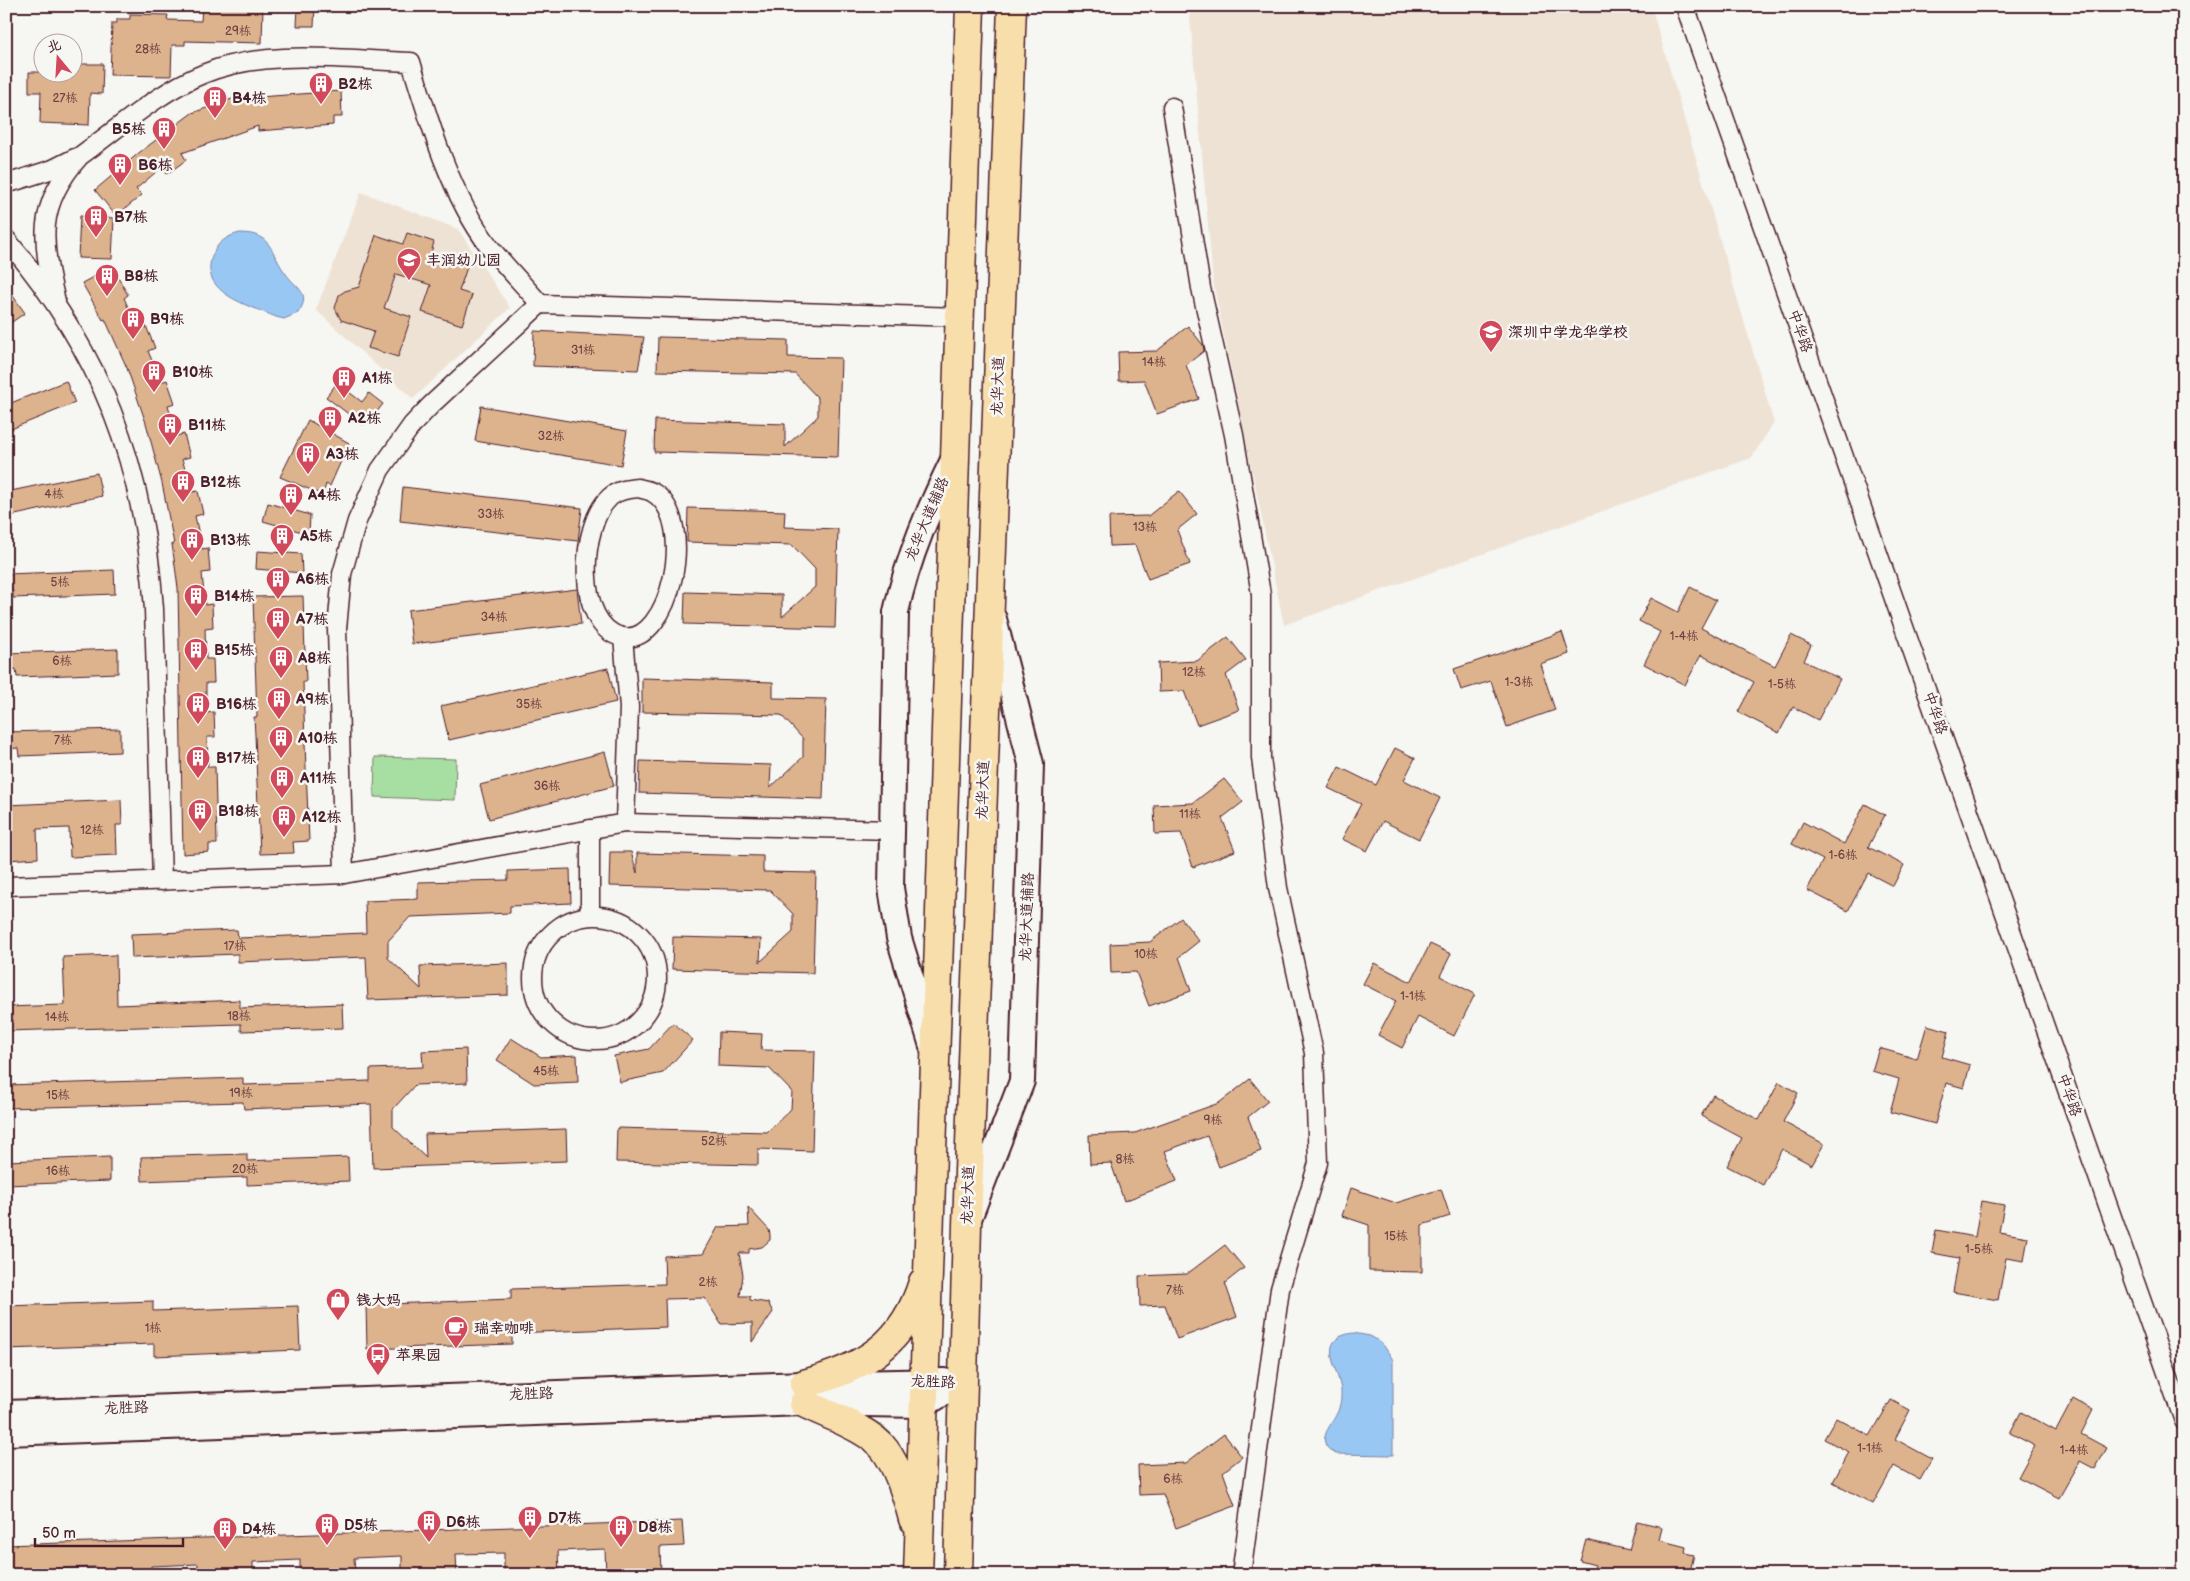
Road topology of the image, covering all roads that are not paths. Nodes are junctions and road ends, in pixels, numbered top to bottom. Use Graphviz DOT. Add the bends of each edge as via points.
graph roads {
  1 [pos="970,6"];
  2 [pos="1012,6"];
  3 [pos="1685,6"];
  4 [pos="1172,107"];
  5 [pos="80,156"];
  6 [pos="6,184"];
  7 [pos="6,239"];
  8 [pos="56,302"];
  9 [pos="540,304"];
  10 [pos="960,317"];
  11 [pos="956,453"];
  12 [pos="990,604"];
  13 [pos="623,637"];
  14 [pos="625,823"];
  15 [pos="590,829"];
  16 [pos="892,830"];
  17 [pos="344,874"];
  18 [pos="162,881"];
  19 [pos="6,886"];
  20 [pos="590,916"];
  21 [pos="936,1061"];
  22 [pos="967,1225"];
  23 [pos="929,1261"];
  24 [pos="963,1382"];
  25 [pos="924,1393"];
  26 [pos="804,1394"];
  27 [pos="6,1412"];
  28 [pos="2184,1421"];
  29 [pos="6,1433"];
  30 [pos="918,1544"];
  31 [pos="918,1575"];
  32 [pos="958,1575"];
  33 [pos="1241,1575"];
  1 -- 10 [label="main road"];
  2 -- 12 [label="main road, 龙华大道"];
  3 -- 28 [label="street, 中华路"];
  4 -- 33 [label="street" via="1201,288 1234,435 1261,594 1261,758 1278,888 1314,1053 1318,1163 1280,1289"];
  5 -- 6 [label="street" via="53,169"];
  5 -- 8 [label="street" via="53,195 45,226 45,258"];
  5 -- 9 [label="street" via="171,91 225,66 268,59 411,62 441,154 471,215 489,245"];
  7 -- 8 [label="street"];
  8 -- 18 [label="street" via="78,338 113,411 146,528 154,609"];
  9 -- 10 [label="street"];
  9 -- 17 [label="street" via="412,425 380,470 357,521 342,574 337,629"];
  10 -- 11 [label="main road"];
  11 -- 16 [label="main road, 龙华大道辅路" via="928,510 906,567 896,612"];
  11 -- 21 [label="main road"];
  12 -- 22 [label="main road, 龙华大道"];
  12 -- 22 [label="main road, 龙华大道辅路" via="1031,764 1023,1071"];
  13 -- 13 [label="street" via="613,634 597,613 587,584 586,553 594,523 610,497 623,489 638,488 652,492 664,502 675,530 677,561 670,591 654,618 644,630 634,636"];
  13 -- 14 [label="street" via="629,707"];
  14 -- 15 [label="street"];
  14 -- 16 [label="street"];
  15 -- 17 [label="street"];
  15 -- 20 [label="street"];
  16 -- 21 [label="main road, 龙华大道辅路" via="893,910"];
  17 -- 18 [label="street"];
  18 -- 19 [label="street"];
  20 -- 20 [label="street" via="567,922 547,938 535,959 532,984 539,1007 554,1026 576,1038 600,1041 624,1034 643,1019 655,997 658,973 651,950 636,931 614,919"];
  21 -- 23 [label="main road"];
  22 -- 24 [label="main road, 龙华大道"];
  23 -- 25 [label="main road"];
  23 -- 26 [label="main road" via="918,1298 905,1322 878,1352"];
  24 -- 25 [label="main road, 龙胜路"];
  24 -- 32 [label="main road, 龙华大道"];
  25 -- 26 [label="main road, 龙胜路"];
  25 -- 30 [label="main road"];
  26 -- 27 [label="main road, 龙胜路"];
  26 -- 29 [label="main road, 龙胜路"];
  26 -- 30 [label="main road" via="884,1448 905,1493"];
  30 -- 31 [label="main road"];
}
